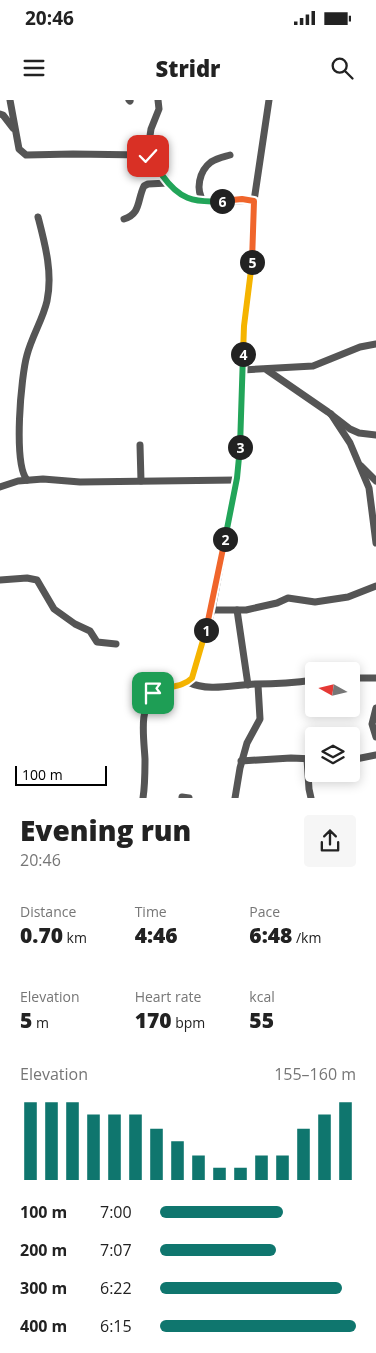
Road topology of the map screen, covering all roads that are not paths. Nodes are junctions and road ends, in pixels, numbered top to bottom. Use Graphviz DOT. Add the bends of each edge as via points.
graph roads {
  1 [pos="10,100"];
  2 [pos="158,100"];
  3 [pos="269,100"];
  4 [pos="0,114"];
  5 [pos="15,131"];
  6 [pos="230,155"];
  7 [pos="148,156"];
  8 [pos="168,183"];
  9 [pos="254,201"];
  10 [pos="204,202"];
  11 [pos="38,217"];
  12 [pos="124,219"];
  13 [pos="376,344"];
  14 [pos="242,370"];
  15 [pos="267,370"];
  16 [pos="331,414"];
  17 [pos="376,435"];
  18 [pos="140,445"];
  19 [pos="360,466"];
  20 [pos="27,480"];
  21 [pos="236,480"];
  22 [pos="376,481"];
  23 [pos="140,482"];
  24 [pos="0,487"];
  25 [pos="376,543"];
  26 [pos="0,580"];
  27 [pos="376,586"];
  28 [pos="212,610"];
  29 [pos="237,610"];
  30 [pos="116,644"];
  31 [pos="360,678"];
  32 [pos="376,678"];
  33 [pos="305,681"];
  34 [pos="188,682"];
  35 [pos="258,684"];
  36 [pos="248,685"];
  37 [pos="376,708"];
  38 [pos="376,737"];
  39 [pos="376,754"];
  40 [pos="360,758"];
  41 [pos="305,759"];
  42 [pos="241,761"];
  43 [pos="309,782"];
  44 [pos="144,798"];
  45 [pos="235,798"];
  46 [pos="311,798"];
  1 -- 5 [label="street"];
  2 -- 7 [label="street" via="159,109 151,129"];
  3 -- 9 [label="street"];
  4 -- 5 [label="street"];
  5 -- 7 [label="street" via="19,149 26,156"];
  6 -- 10 [label="street" via="212,162 204,171 199,190"];
  7 -- 8 [label="street"];
  8 -- 10 [label="street" via="186,198"];
  8 -- 12 [label="street" via="144,186 137,210"];
  9 -- 10 [label="street"];
  9 -- 14 [label="street"];
  11 -- 20 [label="street" via="47,252 48,280 47,301 26,355 20,403 22,466"];
  13 -- 15 [label="street" via="313,366"];
  14 -- 15 [label="street"];
  14 -- 21 [label="street"];
  15 -- 16 [label="street"];
  16 -- 17 [label="street" via="350,429"];
  16 -- 19 [label="street"];
  18 -- 23 [label="street"];
  19 -- 22 [label="street"];
  19 -- 25 [label="street" via="369,488"];
  20 -- 23 [label="street"];
  20 -- 24 [label="street"];
  21 -- 23 [label="street"];
  21 -- 28 [label="street"];
  26 -- 30 [label="street" via="36,580 54,609 90,631 97,642"];
  27 -- 29 [label="street" via="342,598 315,602 288,598"];
  28 -- 29 [label="street"];
  28 -- 34 [label="street" via="195,671"];
  29 -- 36 [label="street"];
  31 -- 32 [label="street"];
  33 -- 35 [label="street"];
  34 -- 36 [label="street" via="216,687"];
  34 -- 44 [label="street" via="156,691 148,702 143,734"];
  35 -- 36 [label="street"];
  35 -- 42 [label="street" via="260,719 250,734"];
  37 -- 38 [label="street" via="372,724"];
  39 -- 40 [label="street"];
  41 -- 42 [label="street"];
  42 -- 45 [label="street"];
  43 -- 46 [label="street"];
}
